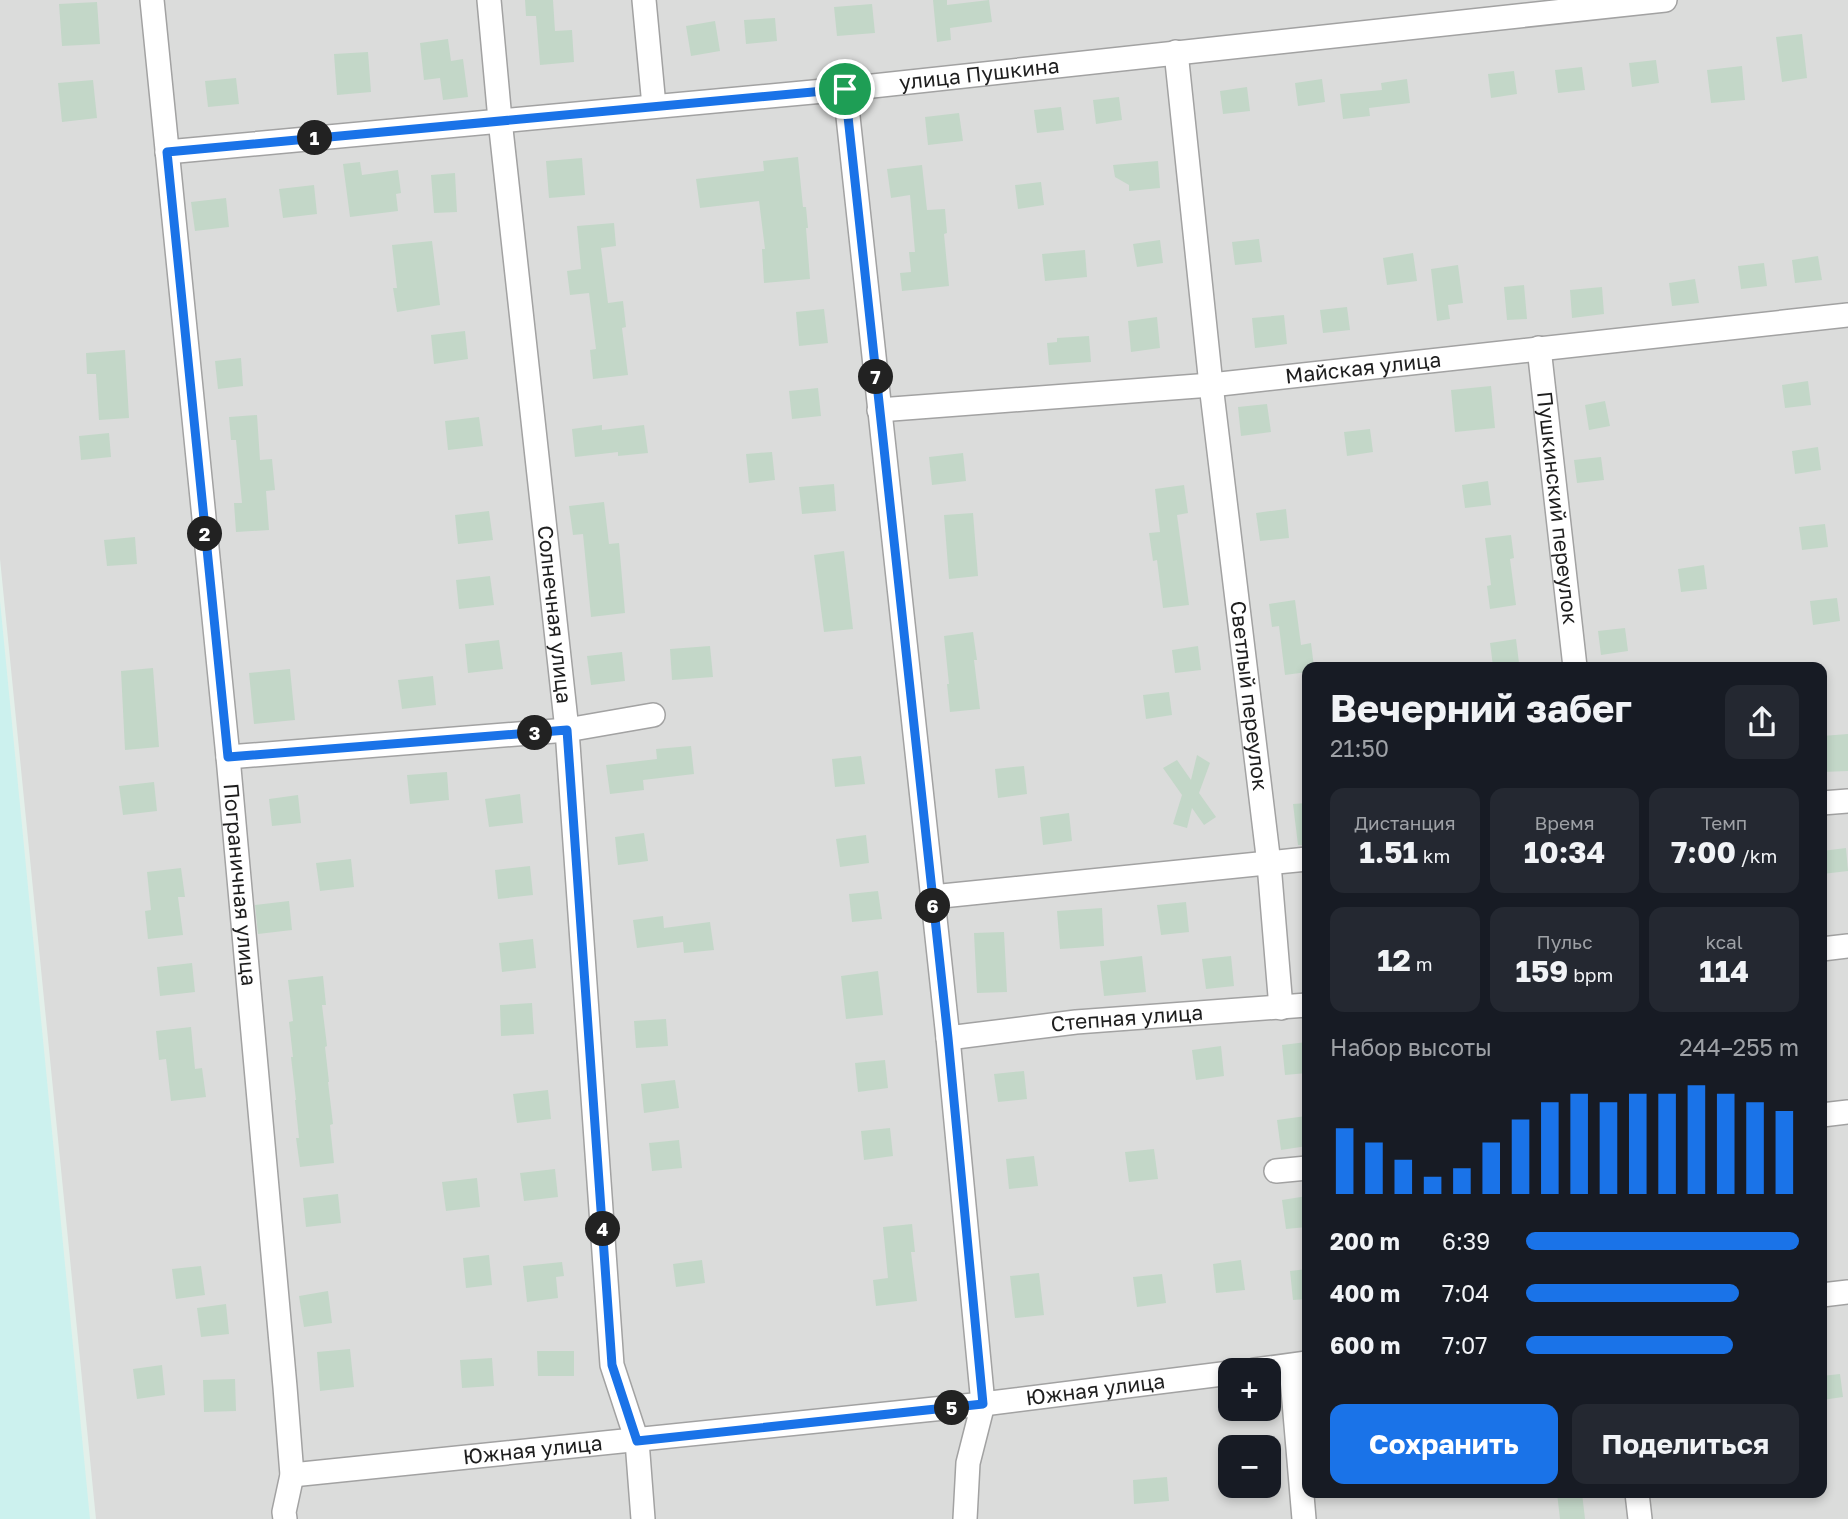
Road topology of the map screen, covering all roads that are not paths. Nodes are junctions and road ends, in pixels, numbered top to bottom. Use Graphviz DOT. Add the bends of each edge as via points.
graph roads {
  1 [pos="152,0"];
  2 [pos="489,0"];
  3 [pos="644,0"];
  4 [pos="1665,0"];
  5 [pos="1176,52"];
  6 [pos="845,89"];
  7 [pos="654,106"];
  8 [pos="500,120"];
  9 [pos="167,152"];
  10 [pos="1848,314"];
  11 [pos="1539,348"];
  12 [pos="1211,385"];
  13 [pos="879,410"];
  14 [pos="1574,662"];
  15 [pos="653,715"];
  16 [pos="567,730"];
  17 [pos="228,757"];
  18 [pos="1848,801"];
  19 [pos="1827,803"];
  20 [pos="1302,860"];
  21 [pos="1269,864"];
  22 [pos="932,897"];
  23 [pos="1848,946"];
  24 [pos="1827,948"];
  25 [pos="1302,1006"];
  26 [pos="1281,1008"];
  27 [pos="948,1038"];
  28 [pos="1848,1112"];
  29 [pos="1827,1114"];
  30 [pos="1302,1168"];
  31 [pos="1276,1171"];
  32 [pos="1848,1292"];
  33 [pos="1827,1294"];
  34 [pos="1299,1365"];
  35 [pos="1281,1367"];
  36 [pos="1218,1375"];
  37 [pos="983,1404"];
  38 [pos="637,1441"];
  39 [pos="1302,1457"];
  40 [pos="292,1475"];
  41 [pos="1303,1498"];
  42 [pos="1638,1498"];
  43 [pos="285,1519"];
  44 [pos="643,1519"];
  45 [pos="965,1519"];
  46 [pos="1304,1519"];
  47 [pos="1640,1519"];
  1 -- 9 [label="street, Пограничная улица"];
  2 -- 8 [label="street, Солнечная улица"];
  3 -- 7 [label="street"];
  4 -- 5 [label="street, улица Пушкина"];
  5 -- 6 [label="street, улица Пушкина"];
  5 -- 12 [label="street, Светлый переулок"];
  6 -- 7 [label="street, улица Пушкина"];
  6 -- 13 [label="street"];
  7 -- 8 [label="street, улица Пушкина"];
  8 -- 9 [label="street, улица Пушкина"];
  8 -- 16 [label="street, Солнечная улица"];
  9 -- 17 [label="street, Пограничная улица"];
  10 -- 11 [label="street, Майская улица"];
  11 -- 12 [label="street, Майская улица"];
  11 -- 14 [label="street, Пушкинский переулок"];
  12 -- 13 [label="street, Майская улица"];
  12 -- 21 [label="street, Светлый переулок"];
  13 -- 22 [label="street"];
  15 -- 16 [label="street"];
  16 -- 17 [label="street"];
  16 -- 38 [label="street, Солнечная улица" via="612,1365"];
  17 -- 40 [label="street, Пограничная улица"];
  18 -- 19 [label="street"];
  20 -- 21 [label="street"];
  21 -- 22 [label="street"];
  21 -- 26 [label="street, Светлый переулок"];
  22 -- 27 [label="street"];
  23 -- 24 [label="street"];
  25 -- 26 [label="street, Степная улица"];
  26 -- 27 [label="street, Степная улица" via="1076,1022"];
  27 -- 37 [label="street"];
  28 -- 29 [label="street"];
  30 -- 31 [label="street"];
  32 -- 33 [label="street"];
  34 -- 35 [label="street"];
  34 -- 39 [label="street"];
  36 -- 37 [label="street, Южная улица"];
  37 -- 38 [label="street, Южная улица"];
  37 -- 45 [label="street" via="968,1463"];
  38 -- 40 [label="street, Южная улица"];
  38 -- 44 [label="street, Солнечная улица"];
  40 -- 43 [label="street, Пограничная улица"];
  41 -- 46 [label="street"];
  42 -- 47 [label="street"];
}
